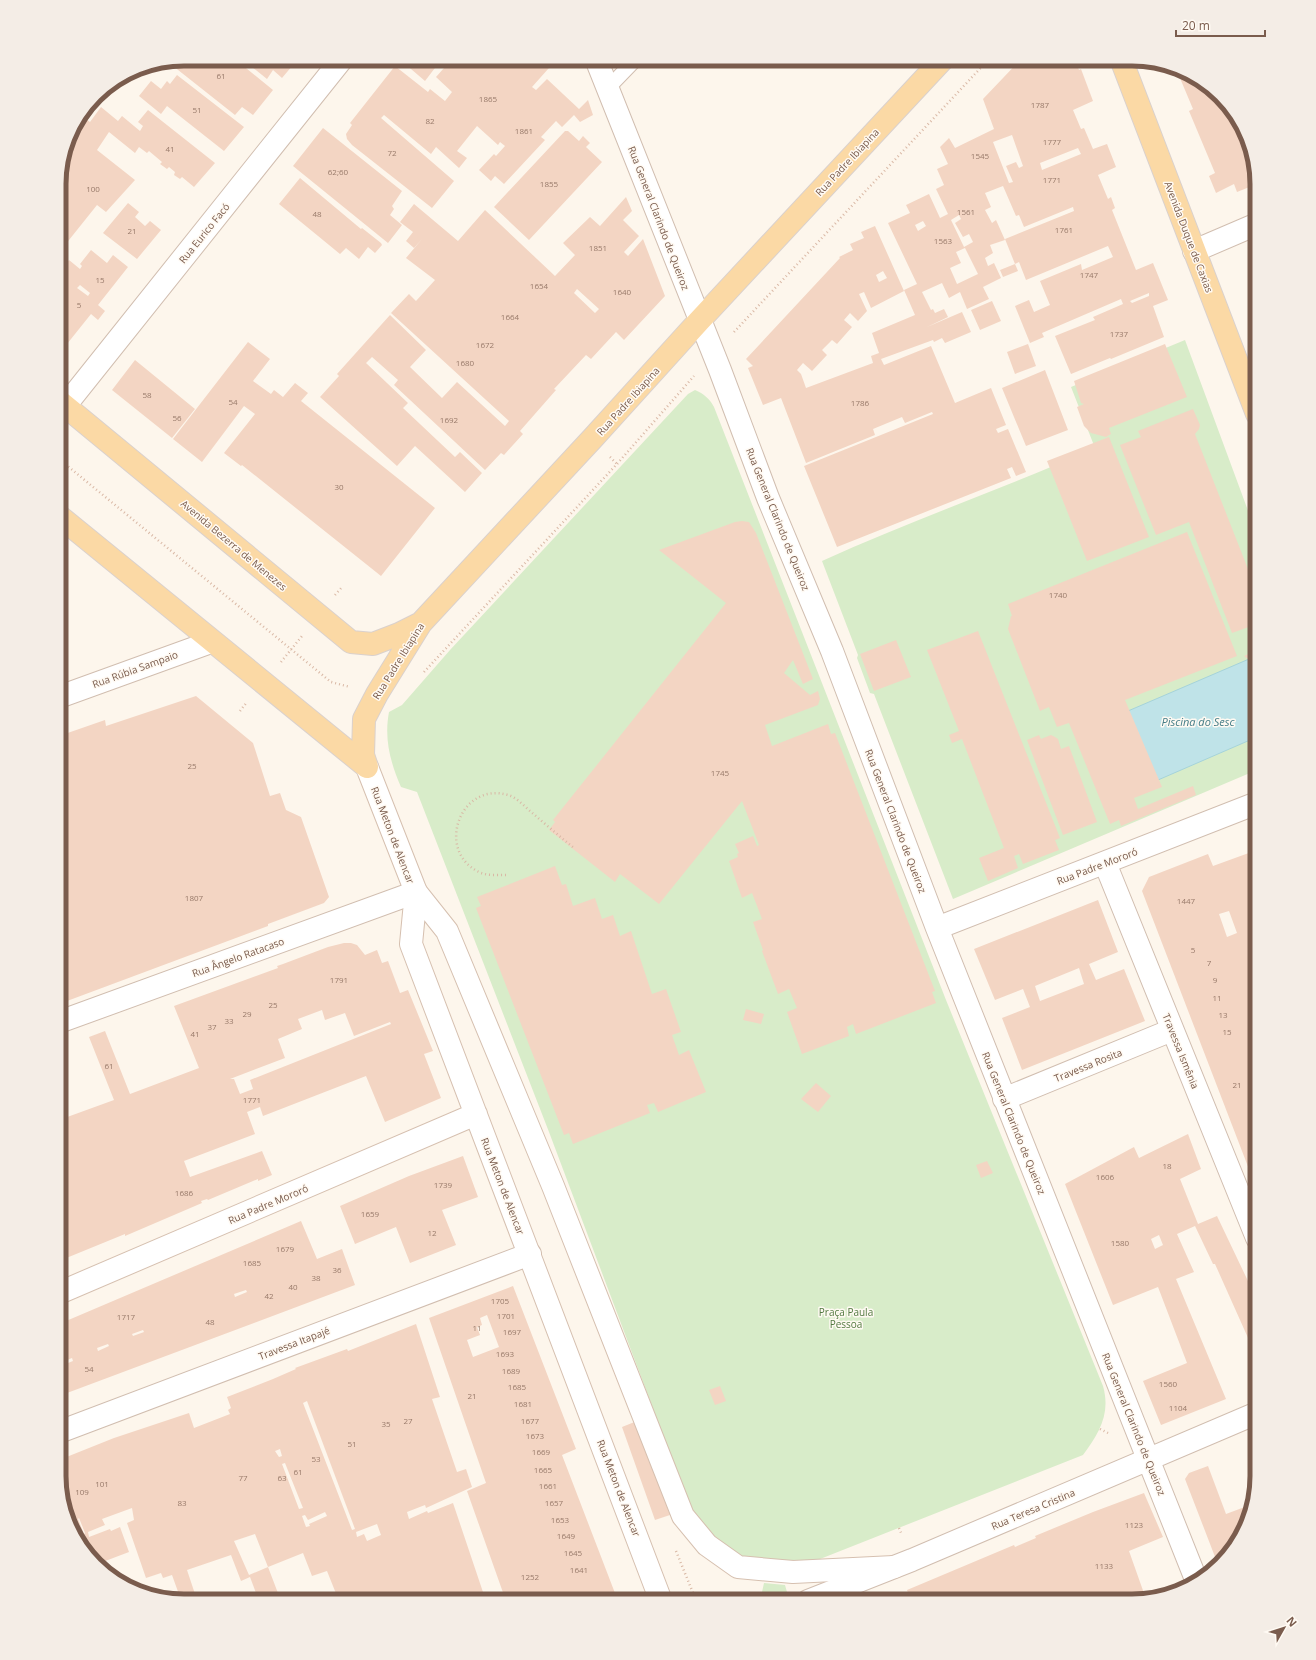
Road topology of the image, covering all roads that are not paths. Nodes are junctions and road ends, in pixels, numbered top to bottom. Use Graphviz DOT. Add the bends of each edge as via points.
graph roads {
  1 [pos="336,66"];
  2 [pos="599,66"];
  3 [pos="629,66"];
  4 [pos="936,66"];
  5 [pos="1124,66"];
  6 [pos="608,88"];
  7 [pos="1250,227"];
  8 [pos="1194,251"];
  9 [pos="699,321"];
  10 [pos="1250,396"];
  11 [pos="66,399"];
  12 [pos="66,407"];
  13 [pos="66,522"];
  14 [pos="421,623"];
  15 [pos="211,642"];
  16 [pos="66,694"];
  17 [pos="367,767"];
  18 [pos="1250,806"];
  19 [pos="1105,863"];
  20 [pos="416,892"];
  21 [pos="937,928"];
  22 [pos="66,1019"];
  23 [pos="1172,1030"];
  24 [pos="1004,1099"];
  25 [pos="476,1114"];
  26 [pos="1250,1221"];
  27 [pos="530,1254"];
  28 [pos="66,1290"];
  29 [pos="1250,1416"];
  30 [pos="66,1429"];
  31 [pos="1148,1460"];
  32 [pos="894,1567"];
  33 [pos="1194,1576"];
  34 [pos="658,1594"];
  35 [pos="826,1594"];
  1 -- 11 [label="street, Rua Eurico Facó"];
  2 -- 6 [label="street, Rua General Clarindo de Queiroz"];
  3 -- 6 [label="lane"];
  4 -- 9 [label="main road, Rua Padre Ibiapina"];
  5 -- 8 [label="main road, Avenida Duque de Caxias"];
  6 -- 9 [label="street, Rua General Clarindo de Queiroz"];
  7 -- 8 [label="street"];
  8 -- 10 [label="main road, Avenida Duque de Caxias"];
  9 -- 14 [label="main road, Rua Padre Ibiapina"];
  9 -- 21 [label="street, Rua General Clarindo de Queiroz" via="768,498 832,651"];
  12 -- 14 [label="main road, Avenida Bezerra de Menezes" via="351,642 373,644"];
  13 -- 15 [label="main road"];
  14 -- 17 [label="main road, Rua Padre Ibiapina" via="364,719 363,755"];
  15 -- 16 [label="street, Rua Rúbia Sampaio"];
  15 -- 17 [label="main road"];
  17 -- 20 [label="street, Rua Meton de Alencar"];
  18 -- 19 [label="street, Rua Padre Mororó"];
  19 -- 21 [label="street, Rua Padre Mororó"];
  19 -- 23 [label="street, Travessa Ismênia"];
  20 -- 22 [label="street, Rua Ângelo Ratacaso"];
  20 -- 25 [label="street, Rua Meton de Alencar" via="411,944"];
  20 -- 32 [label="street" via="447,931 553,1186 683,1516 707,1545 738,1567 793,1572"];
  21 -- 24 [label="street, Rua General Clarindo de Queiroz"];
  23 -- 24 [label="street, Travessa Rosita"];
  23 -- 26 [label="street, Travessa Ismênia"];
  24 -- 31 [label="street, Rua General Clarindo de Queiroz"];
  25 -- 27 [label="street, Rua Meton de Alencar"];
  25 -- 28 [label="street, Rua Padre Mororó"];
  27 -- 30 [label="street, Travessa Itapajé"];
  27 -- 34 [label="street, Rua Meton de Alencar"];
  29 -- 31 [label="street, Rua Teresa Cristina"];
  31 -- 32 [label="street, Rua Teresa Cristina"];
  31 -- 33 [label="street, Rua General Clarindo de Queiroz"];
  32 -- 35 [label="street, Rua Teresa Cristina"];
}
